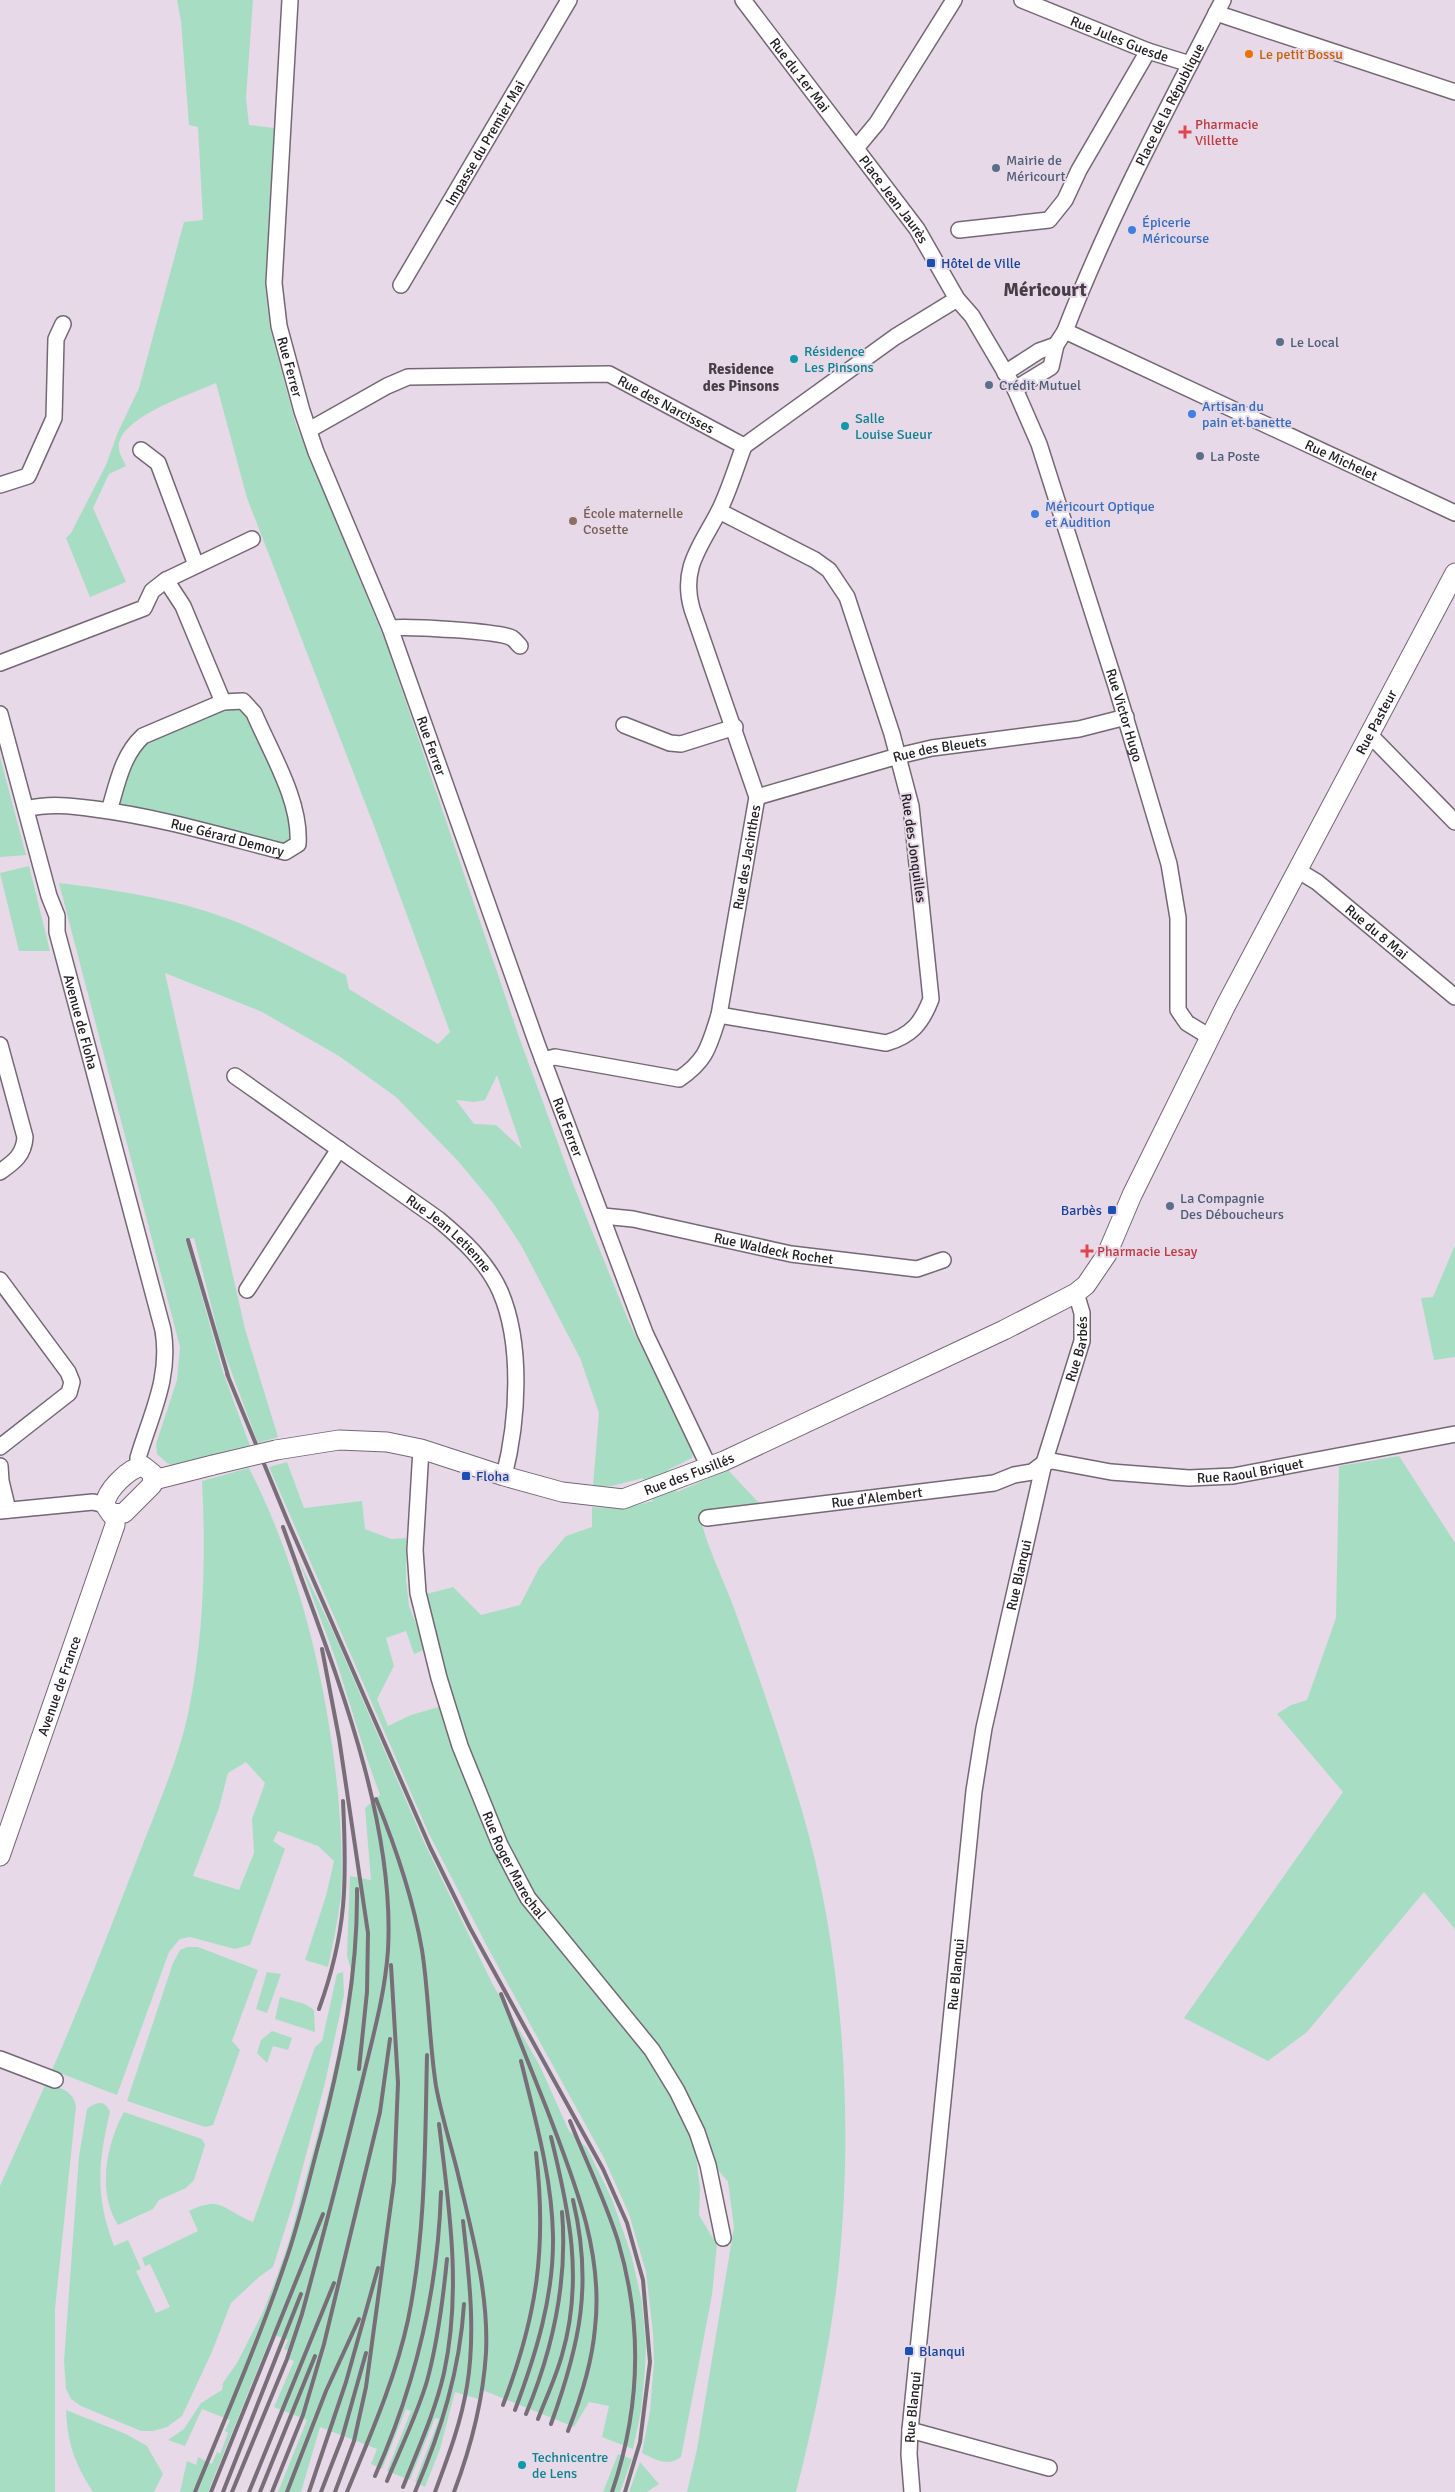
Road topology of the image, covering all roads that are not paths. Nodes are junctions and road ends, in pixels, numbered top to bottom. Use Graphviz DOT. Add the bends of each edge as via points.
graph roads {
  1 [pos="290,0"];
  2 [pos="568,0"];
  3 [pos="743,0"];
  4 [pos="954,0"];
  5 [pos="1022,0"];
  6 [pos="1220,7"];
  7 [pos="1148,51"];
  8 [pos="1190,64"];
  9 [pos="1455,92"];
  10 [pos="857,147"];
  11 [pos="959,230"];
  12 [pos="401,285"];
  13 [pos="958,299"];
  14 [pos="63,324"];
  15 [pos="1065,331"];
  16 [pos="1056,345"];
  17 [pos="1005,373"];
  18 [pos="1015,389"];
  19 [pos="309,430"];
  20 [pos="744,446"];
  21 [pos="141,450"];
  22 [pos="0,485"];
  23 [pos="719,511"];
  24 [pos="1455,513"];
  25 [pos="252,539"];
  26 [pos="196,565"];
  27 [pos="1454,578"];
  28 [pos="166,580"];
  29 [pos="390,628"];
  30 [pos="520,646"];
  31 [pos="0,663"];
  32 [pos="223,702"];
  33 [pos="0,714"];
  34 [pos="1126,717"];
  35 [pos="624,725"];
  36 [pos="735,727"];
  37 [pos="1369,734"];
  38 [pos="898,756"];
  39 [pos="757,797"];
  40 [pos="26,809"];
  41 [pos="109,811"];
  42 [pos="1455,822"];
  43 [pos="1297,870"];
  44 [pos="1455,997"];
  45 [pos="719,1015"];
  46 [pos="1210,1037"];
  47 [pos="0,1045"];
  48 [pos="544,1060"];
  49 [pos="235,1076"];
  50 [pos="339,1149"];
  51 [pos="0,1172"];
  52 [pos="603,1216"];
  53 [pos="943,1260"];
  54 [pos="0,1280"];
  55 [pos="247,1290"];
  56 [pos="1076,1293"];
  57 [pos="1455,1434"];
  58 [pos="0,1448"];
  59 [pos="420,1449"];
  60 [pos="1044,1463"];
  61 [pos="0,1466"];
  62 [pos="138,1467"];
  63 [pos="709,1467"];
  64 [pos="504,1476"];
  65 [pos="154,1480"];
  66 [pos="4,1510"];
  67 [pos="110,1510"];
  68 [pos="707,1518"];
  69 [pos="0,1856"];
  70 [pos="0,2059"];
  71 [pos="55,2080"];
  72 [pos="723,2238"];
  73 [pos="910,2430"];
  74 [pos="1049,2468"];
  75 [pos="912,2492"];
  1 -- 19 [label="street, Rue Ferrer" via="274,283 279,326"];
  2 -- 12 [label="street, Impasse du Premier Mai"];
  3 -- 10 [label="street, Rue du 1er Mai"];
  4 -- 10 [label="street" via="877,123"];
  5 -- 7 [label="street, Rue Jules Guesde"];
  6 -- 8 [label="street, Place de la République"];
  6 -- 9 [label="street"];
  7 -- 8 [label="street, Rue Jules Guesde"];
  7 -- 11 [label="street" via="1065,200 1049,220"];
  8 -- 15 [label="street, Place de la République" via="1147,145"];
  10 -- 13 [label="street, Place Jean Jaurès" via="917,229"];
  13 -- 17 [label="street, Place Jean Jaurès" via="972,316"];
  13 -- 20 [label="street" via="895,337"];
  14 -- 22 [label="street" via="56,339 54,418 28,476"];
  15 -- 16 [label="street"];
  15 -- 24 [label="street, Rue Michelet"];
  16 -- 17 [label="street"];
  16 -- 18 [label="street" via="1051,367"];
  17 -- 18 [label="street, Place Jean Jaurès"];
  18 -- 34 [label="street, Rue Victor Hugo" via="1039,444"];
  19 -- 20 [label="street, Rue des Narcisses" via="408,377 609,374"];
  19 -- 29 [label="street, Rue Ferrer"];
  20 -- 23 [label="street, Rue des Jacinthes"];
  21 -- 26 [label="street" via="158,463"];
  23 -- 36 [label="street, Rue des Jacinthes" via="691,564 688,594"];
  23 -- 38 [label="street, Rue des Jonquilles" via="829,570 847,597"];
  25 -- 26 [label="street"];
  26 -- 28 [label="street"];
  27 -- 37 [label="street, Rue Pasteur"];
  28 -- 31 [label="street" via="152,591 144,608"];
  28 -- 32 [label="street" via="183,606"];
  29 -- 30 [label="street" via="442,629 511,638"];
  29 -- 48 [label="street, Rue Ferrer"];
  32 -- 41 [label="street, Rue Gérard Demory" via="143,736 126,757"];
  32 -- 41 [label="street, Rue Gérard Demory" via="243,701 254,713 295,807 298,844 285,852 159,819"];
  33 -- 40 [label="street, Avenue de Floha"];
  34 -- 38 [label="street, Rue des Bleuets" via="1079,729 932,748"];
  34 -- 46 [label="street, Rue Victor Hugo" via="1175,891 1178,1010 1188,1023"];
  35 -- 36 [label="street" via="681,744"];
  36 -- 39 [label="street, Rue des Jacinthes"];
  37 -- 42 [label="street"];
  37 -- 43 [label="street, Rue Pasteur"];
  38 -- 39 [label="street, Rue des Bleuets"];
  38 -- 45 [label="street, Rue des Jonquilles" via="911,806 919,875 930,999 924,1017 914,1030 886,1042"];
  39 -- 45 [label="street, Rue des Jacinthes"];
  40 -- 41 [label="street, Rue Gérard Demory" via="64,805"];
  40 -- 62 [label="street, Avenue de Floha" via="57,916 57,932 164,1330 165,1374 138,1458"];
  43 -- 44 [label="street, Rue du 8 Mai" via="1317,882"];
  43 -- 46 [label="street, Rue Pasteur"];
  45 -- 48 [label="street, Rue des Jacinthes" via="709,1046 696,1067 679,1079 555,1057"];
  46 -- 56 [label="street, Rue Pasteur" via="1132,1195 1107,1254 1086,1285"];
  47 -- 51 [label="street" via="26,1136 18,1160"];
  48 -- 52 [label="street, Rue Ferrer"];
  49 -- 50 [label="street, Rue Jean Letienne"];
  50 -- 55 [label="street"];
  50 -- 64 [label="street, Rue Jean Letienne" via="464,1241 500,1290 513,1340 516,1374"];
  52 -- 53 [label="street, Rue Waldeck Rochet" via="633,1219 791,1254 917,1269"];
  52 -- 63 [label="street, Rue Ferrer" via="645,1333"];
  54 -- 58 [label="street" via="72,1382 69,1393"];
  56 -- 60 [label="street, Rue Barbés" via="1082,1313 1082,1341"];
  56 -- 63 [label="street, Rue des Fusillés"];
  57 -- 60 [label="street, Rue Raoul Briquet" via="1233,1476 1189,1478 1111,1472 1052,1461"];
  59 -- 64 [label="street, Rue des Fusillés"];
  59 -- 65 [label="street, Rue des Fusillés, bridge" via="387,1442 324,1442 276,1450"];
  59 -- 72 [label="street, Rue Roger Marechal" via="415,1550 418,1593 460,1746 500,1845 528,1898 652,2050 677,2091 697,2132 708,2165"];
  60 -- 68 [label="street, Rue d'Alembert" via="1032,1472 994,1483"];
  60 -- 73 [label="street, Rue Blanqui" via="984,1728 974,1791"];
  61 -- 66 [label="street"];
  62 -- 65 [label="street" via="148,1469"];
  62 -- 67 [label="street" via="108,1494"];
  63 -- 64 [label="street, Rue des Fusillés" via="624,1499 562,1492"];
  65 -- 67 [label="street" via="124,1512"];
  66 -- 67 [label="street" via="93,1502"];
  67 -- 69 [label="street, Avenue de France" via="115,1525"];
  70 -- 71 [label="street"];
  73 -- 74 [label="street"];
  73 -- 75 [label="street, Rue Blanqui"];
}
